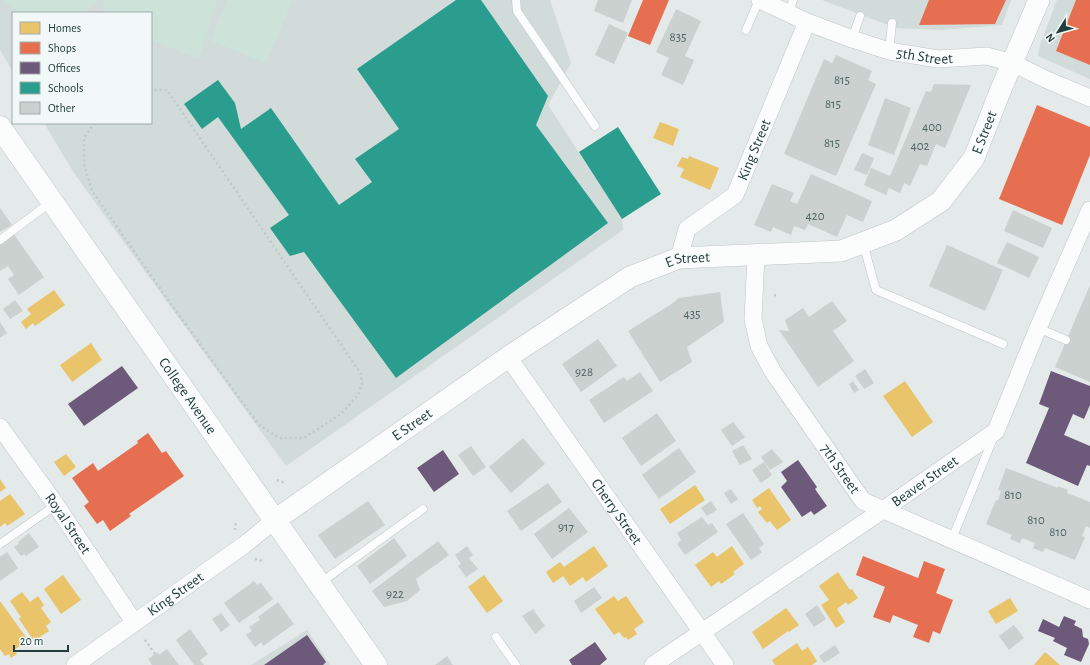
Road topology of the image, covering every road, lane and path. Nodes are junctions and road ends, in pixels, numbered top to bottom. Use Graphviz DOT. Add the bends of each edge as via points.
graph roads {
  1 [pos="516,0"];
  2 [pos="759,0"];
  3 [pos="1040,0"];
  4 [pos="791,6"];
  5 [pos="860,16"];
  6 [pos="808,22"];
  7 [pos="892,24"];
  8 [pos="746,30"];
  9 [pos="852,39"];
  10 [pos="889,51"];
  11 [pos="1013,63"];
  12 [pos="152,90"];
  13 [pos="1090,98"];
  14 [pos="94,124"];
  15 [pos="595,126"];
  16 [pos="0,128"];
  17 [pos="52,201"];
  18 [pos="1090,210"];
  19 [pos="0,240"];
  20 [pos="863,243"];
  21 [pos="756,255"];
  22 [pos="679,258"];
  23 [pos="774,296"];
  24 [pos="779,296"];
  25 [pos="1038,328"];
  26 [pos="1066,340"];
  27 [pos="1003,344"];
  28 [pos="508,358"];
  29 [pos="0,427"];
  30 [pos="996,431"];
  31 [pos="277,480"];
  32 [pos="286,482"];
  33 [pos="56,506"];
  34 [pos="423,509"];
  35 [pos="883,510"];
  36 [pos="236,520"];
  37 [pos="275,520"];
  38 [pos="235,533"];
  39 [pos="952,540"];
  40 [pos="0,544"];
  41 [pos="255,559"];
  42 [pos="263,561"];
  43 [pos="319,583"];
  44 [pos="1090,600"];
  45 [pos="134,622"];
  46 [pos="702,632"];
  47 [pos="496,637"];
  48 [pos="145,640"];
  49 [pos="155,654"];
  50 [pos="75,665"];
  51 [pos="376,665"];
  52 [pos="516,665"];
  53 [pos="653,665"];
  54 [pos="725,665"];
  1 -- 15 [label="lane" via="518,11"];
  2 -- 4 [label="street, 5th Street"];
  2 -- 8 [label="lane"];
  3 -- 11 [label="street, E Street"];
  4 -- 6 [label="street, 5th Street"];
  5 -- 9 [label="lane"];
  6 -- 9 [label="street, 5th Street"];
  6 -- 22 [label="street, King Street" via="735,196 687,229"];
  7 -- 10 [label="lane"];
  9 -- 10 [label="street, 5th Street"];
  10 -- 11 [label="street, 5th Street" via="938,59 987,56"];
  11 -- 13 [label="street, 5th Street"];
  11 -- 20 [label="street, E Street" via="974,158 941,201 896,230"];
  12 -- 14 [label="path" via="167,90 362,374 358,395 341,414 304,438 279,438 259,425 92,191 84,164 84,137"];
  16 -- 17 [label="main road, College Avenue"];
  17 -- 19 [label="lane"];
  17 -- 37 [label="main road, College Avenue"];
  18 -- 25 [label="street"];
  20 -- 21 [label="street, E Street" via="841,251"];
  20 -- 27 [label="lane" via="876,290"];
  21 -- 22 [label="street, E Street"];
  21 -- 35 [label="street, 7th Street" via="753,319 759,346 773,372 863,501"];
  22 -- 28 [label="street, E Street" via="630,277"];
  23 -- 24 [label="path"];
  25 -- 26 [label="lane"];
  25 -- 30 [label="street"];
  28 -- 37 [label="street, E Street"];
  28 -- 46 [label="street, Cherry Street"];
  29 -- 33 [label="street, Royal Street"];
  30 -- 35 [label="street, Beaver Street"];
  30 -- 39 [label="lane"];
  31 -- 32 [label="path"];
  33 -- 40 [label="lane"];
  33 -- 45 [label="street, Royal Street"];
  34 -- 43 [label="lane"];
  35 -- 39 [label="street, 7th Street"];
  35 -- 46 [label="street, Beaver Street"];
  36 -- 38 [label="path"];
  37 -- 43 [label="main road, College Avenue"];
  37 -- 45 [label="street, King Street" via="244,545"];
  39 -- 44 [label="street, 7th Street"];
  41 -- 42 [label="path"];
  43 -- 51 [label="main road, College Avenue"];
  45 -- 50 [label="street, King Street"];
  46 -- 53 [label="street, Beaver Street"];
  46 -- 54 [label="street, Cherry Street"];
  47 -- 52 [label="lane"];
  48 -- 49 [label="path"];
}
